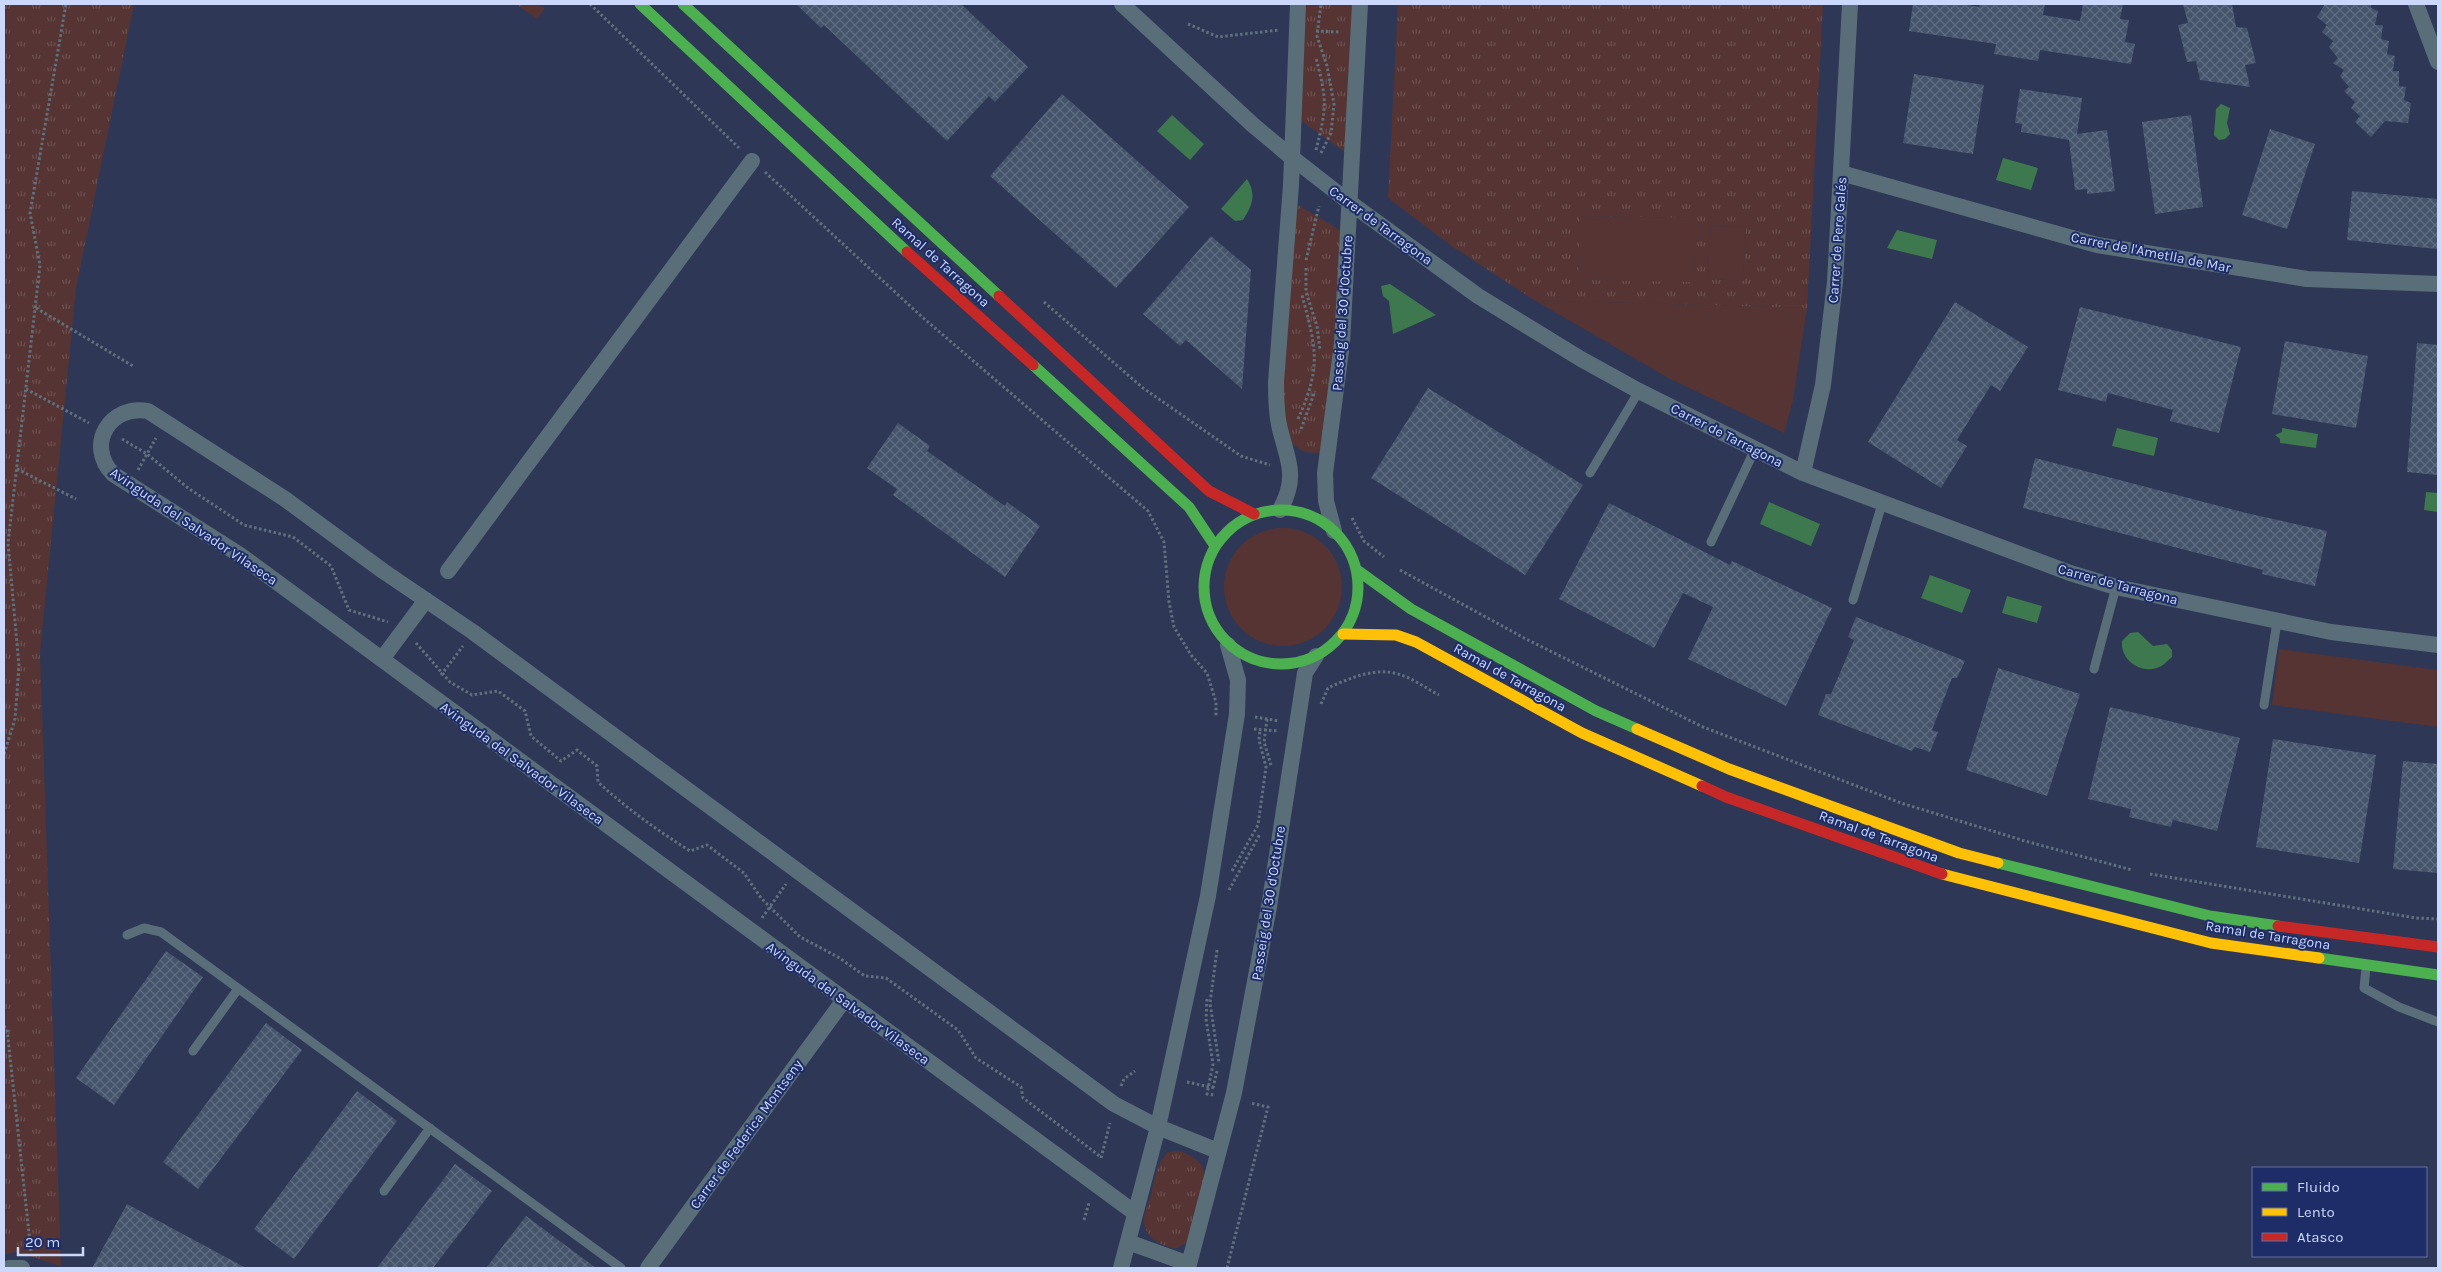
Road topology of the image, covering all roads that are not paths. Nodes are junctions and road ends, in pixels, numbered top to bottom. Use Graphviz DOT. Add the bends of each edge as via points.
graph roads {
  1 [pos="640,4"];
  2 [pos="683,4"];
  3 [pos="1122,4"];
  4 [pos="1298,4"];
  5 [pos="1360,4"];
  6 [pos="1850,4"];
  7 [pos="2416,4"];
  8 [pos="2438,62"];
  9 [pos="1290,156"];
  10 [pos="752,161"];
  11 [pos="1841,173"];
  12 [pos="1349,202"];
  13 [pos="2438,284"];
  14 [pos="1639,391"];
  15 [pos="1754,449"];
  16 [pos="1590,473"];
  17 [pos="1802,473"];
  18 [pos="1882,504"];
  19 [pos="1280,510"];
  20 [pos="1254,514"];
  21 [pos="1334,531"];
  22 [pos="1711,542"];
  23 [pos="1215,546"];
  24 [pos="1356,570"];
  25 [pos="448,571"];
  26 [pos="2116,587"];
  27 [pos="426,600"];
  28 [pos="1853,600"];
  29 [pos="2277,622"];
  30 [pos="1342,634"];
  31 [pos="1228,645"];
  32 [pos="2438,645"];
  33 [pos="1316,656"];
  34 [pos="382,659"];
  35 [pos="2094,669"];
  36 [pos="2264,705"];
  37 [pos="128,935"];
  38 [pos="2438,947"];
  39 [pos="2367,966"];
  40 [pos="2438,975"];
  41 [pos="238,989"];
  42 [pos="844,1000"];
  43 [pos="2438,1022"];
  44 [pos="193,1051"];
  45 [pos="1158,1127"];
  46 [pos="430,1128"];
  47 [pos="1218,1151"];
  48 [pos="384,1192"];
  49 [pos="1134,1213"];
  50 [pos="1128,1242"];
  51 [pos="27,1262"];
  52 [pos="1189,1266"];
  53 [pos="9,1268"];
  54 [pos="621,1268"];
  55 [pos="648,1268"];
  56 [pos="1121,1268"];
  1 -- 23 [label="main road, Ramal de Tarragona" via="801,155 1189,507"];
  2 -- 20 [label="main road, Ramal de Tarragona" via="1209,491"];
  3 -- 9 [label="street, Carrer de Tarragona"];
  4 -- 9 [label="street"];
  5 -- 12 [label="street, Passeig del 30 d'Octubre"];
  6 -- 11 [label="street, Carrer de Pere Galés"];
  7 -- 8 [label="street"];
  9 -- 12 [label="street, Carrer de Tarragona"];
  9 -- 19 [label="street" via="1276,390 1280,426 1291,472 1288,494"];
  10 -- 25 [label="street"];
  11 -- 13 [label="street, Carrer de l'Ametlla de Mar" via="2097,245 2307,279"];
  11 -- 17 [label="street, Carrer de Pere Galés" via="1830,334 1823,384"];
  12 -- 14 [label="street, Carrer de Tarragona" via="1478,296"];
  12 -- 21 [label="street, Passeig del 30 d'Octubre" via="1342,343 1325,473 1326,501"];
  14 -- 15 [label="street, Carrer de Tarragona"];
  14 -- 16 [label="lane"];
  15 -- 17 [label="street, Carrer de Tarragona"];
  15 -- 22 [label="lane"];
  17 -- 18 [label="street, Carrer de Tarragona"];
  18 -- 26 [label="street, Carrer de Tarragona"];
  18 -- 28 [label="lane"];
  19 -- 20 [label="main road"];
  19 -- 21 [label="main road" via="1300,512 1318,519"];
  20 -- 23 [label="main road" via="1239,522"];
  21 -- 24 [label="main road" via="1348,549"];
  23 -- 31 [label="main road" via="1206,566 1203,587 1206,608 1214,628"];
  24 -- 30 [label="main road" via="1356,604"];
  24 -- 38 [label="main road, Ramal de Tarragona" via="1411,609 1596,712 1729,769 1959,852 2210,916"];
  26 -- 29 [label="street, Carrer de Tarragona"];
  26 -- 35 [label="lane"];
  27 -- 34 [label="street"];
  27 -- 34 [label="street, Avinguda del Salvador Vilaseca" via="285,499 148,411 133,410 120,414 105,429 101,442 102,456 112,474 240,554"];
  27 -- 45 [label="street" via="1114,1104"];
  29 -- 32 [label="street, Carrer de Tarragona"];
  29 -- 36 [label="lane"];
  30 -- 33 [label="main road"];
  30 -- 39 [label="main road, Ramal de Tarragona" via="1396,635 1416,642 1582,733 1726,797 1958,880 2211,943"];
  31 -- 33 [label="main road" via="1255,661 1270,664 1286,665"];
  31 -- 45 [label="street" via="1238,680 1235,727 1203,921"];
  33 -- 47 [label="street, Passeig del 30 d'Octubre" via="1305,673 1268,913 1234,1092"];
  34 -- 42 [label="street, Avinguda del Salvador Vilaseca"];
  37 -- 41 [label="lane" via="144,928 162,932"];
  39 -- 40 [label="main road, Ramal de Tarragona"];
  39 -- 43 [label="lane" via="2364,988 2399,1007"];
  41 -- 44 [label="lane"];
  41 -- 46 [label="lane"];
  42 -- 49 [label="street, Avinguda del Salvador Vilaseca"];
  42 -- 55 [label="street, Carrer de Federica Montseny"];
  45 -- 47 [label="street"];
  45 -- 49 [label="street"];
  46 -- 48 [label="lane"];
  46 -- 54 [label="lane"];
  47 -- 52 [label="street, Passeig del 30 d'Octubre"];
  49 -- 50 [label="street"];
  50 -- 52 [label="street, Passeig del 30 d'Octubre"];
  50 -- 56 [label="street"];
  51 -- 53 [label="street"];
}
